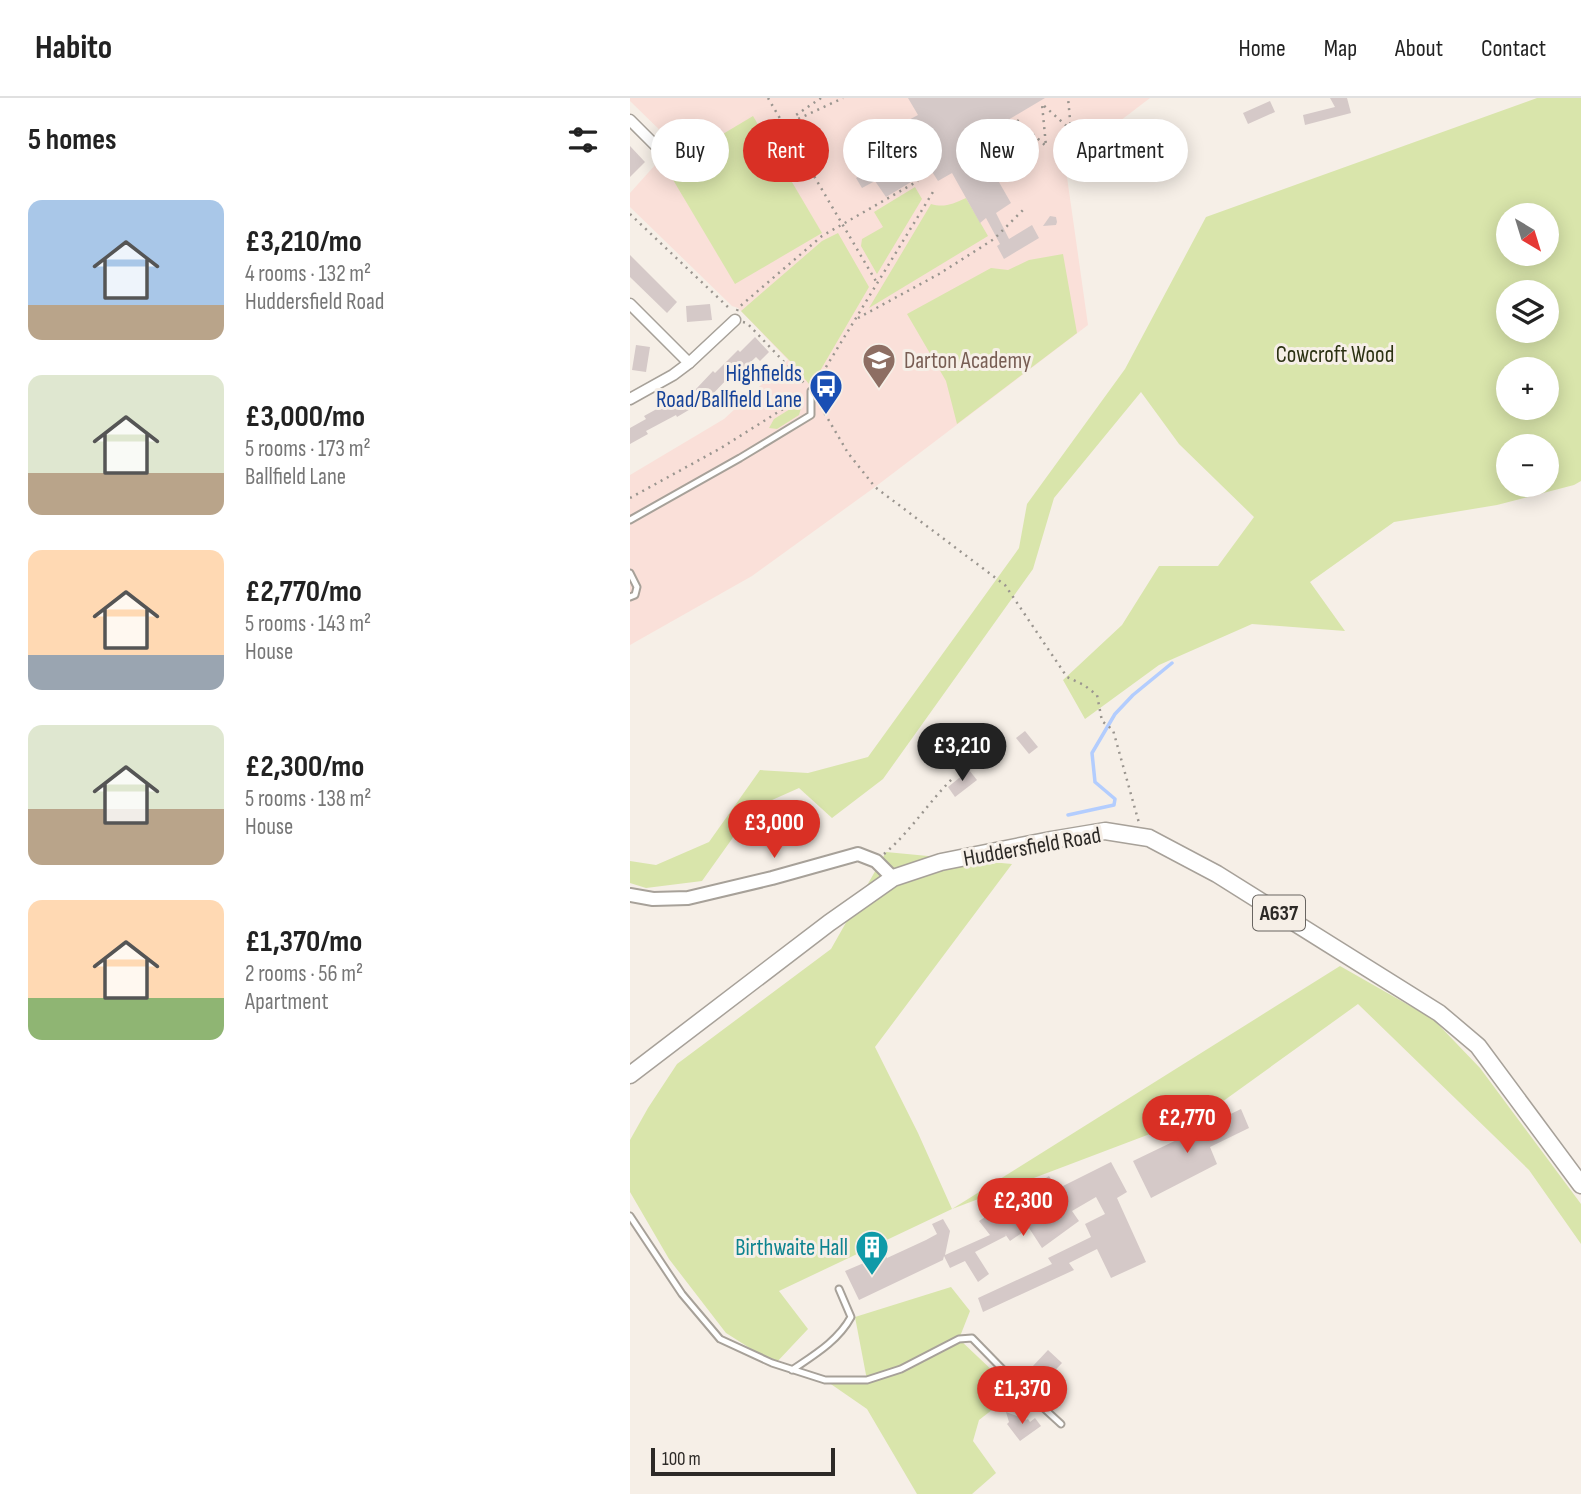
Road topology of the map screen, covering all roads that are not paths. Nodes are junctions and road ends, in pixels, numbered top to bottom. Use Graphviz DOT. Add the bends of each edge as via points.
graph roads {
  1 [pos="630,120"];
  2 [pos="651,141"];
  3 [pos="630,304"];
  4 [pos="735,320"];
  5 [pos="689,363"];
  6 [pos="811,391"];
  7 [pos="630,399"];
  8 [pos="630,520"];
  9 [pos="630,573"];
  10 [pos="630,597"];
  11 [pos="893,878"];
  12 [pos="630,894"];
  13 [pos="630,1075"];
  14 [pos="1581,1185"];
  15 [pos="630,1216"];
  16 [pos="839,1289"];
  17 [pos="792,1370"];
  18 [pos="1060,1424"];
  1 -- 2 [label="street"];
  3 -- 5 [label="street"];
  4 -- 5 [label="street"];
  5 -- 7 [label="street"];
  6 -- 8 [label="lane" via="811,415"];
  9 -- 10 [label="lane" via="637,587"];
  11 -- 12 [label="street" via="876,861 858,854 688,898"];
  11 -- 13 [label="highway, Huddersfield Road / A637"];
  11 -- 14 [label="highway, Huddersfield Road / A637" via="941,862 1105,831 1149,838 1217,874 1440,1013 1478,1046"];
  15 -- 17 [label="lane" via="682,1294 720,1339"];
  16 -- 17 [label="lane" via="851,1317 845,1328"];
  17 -- 18 [label="lane" via="825,1380 867,1380 901,1369 959,1339 972,1338"];
}
